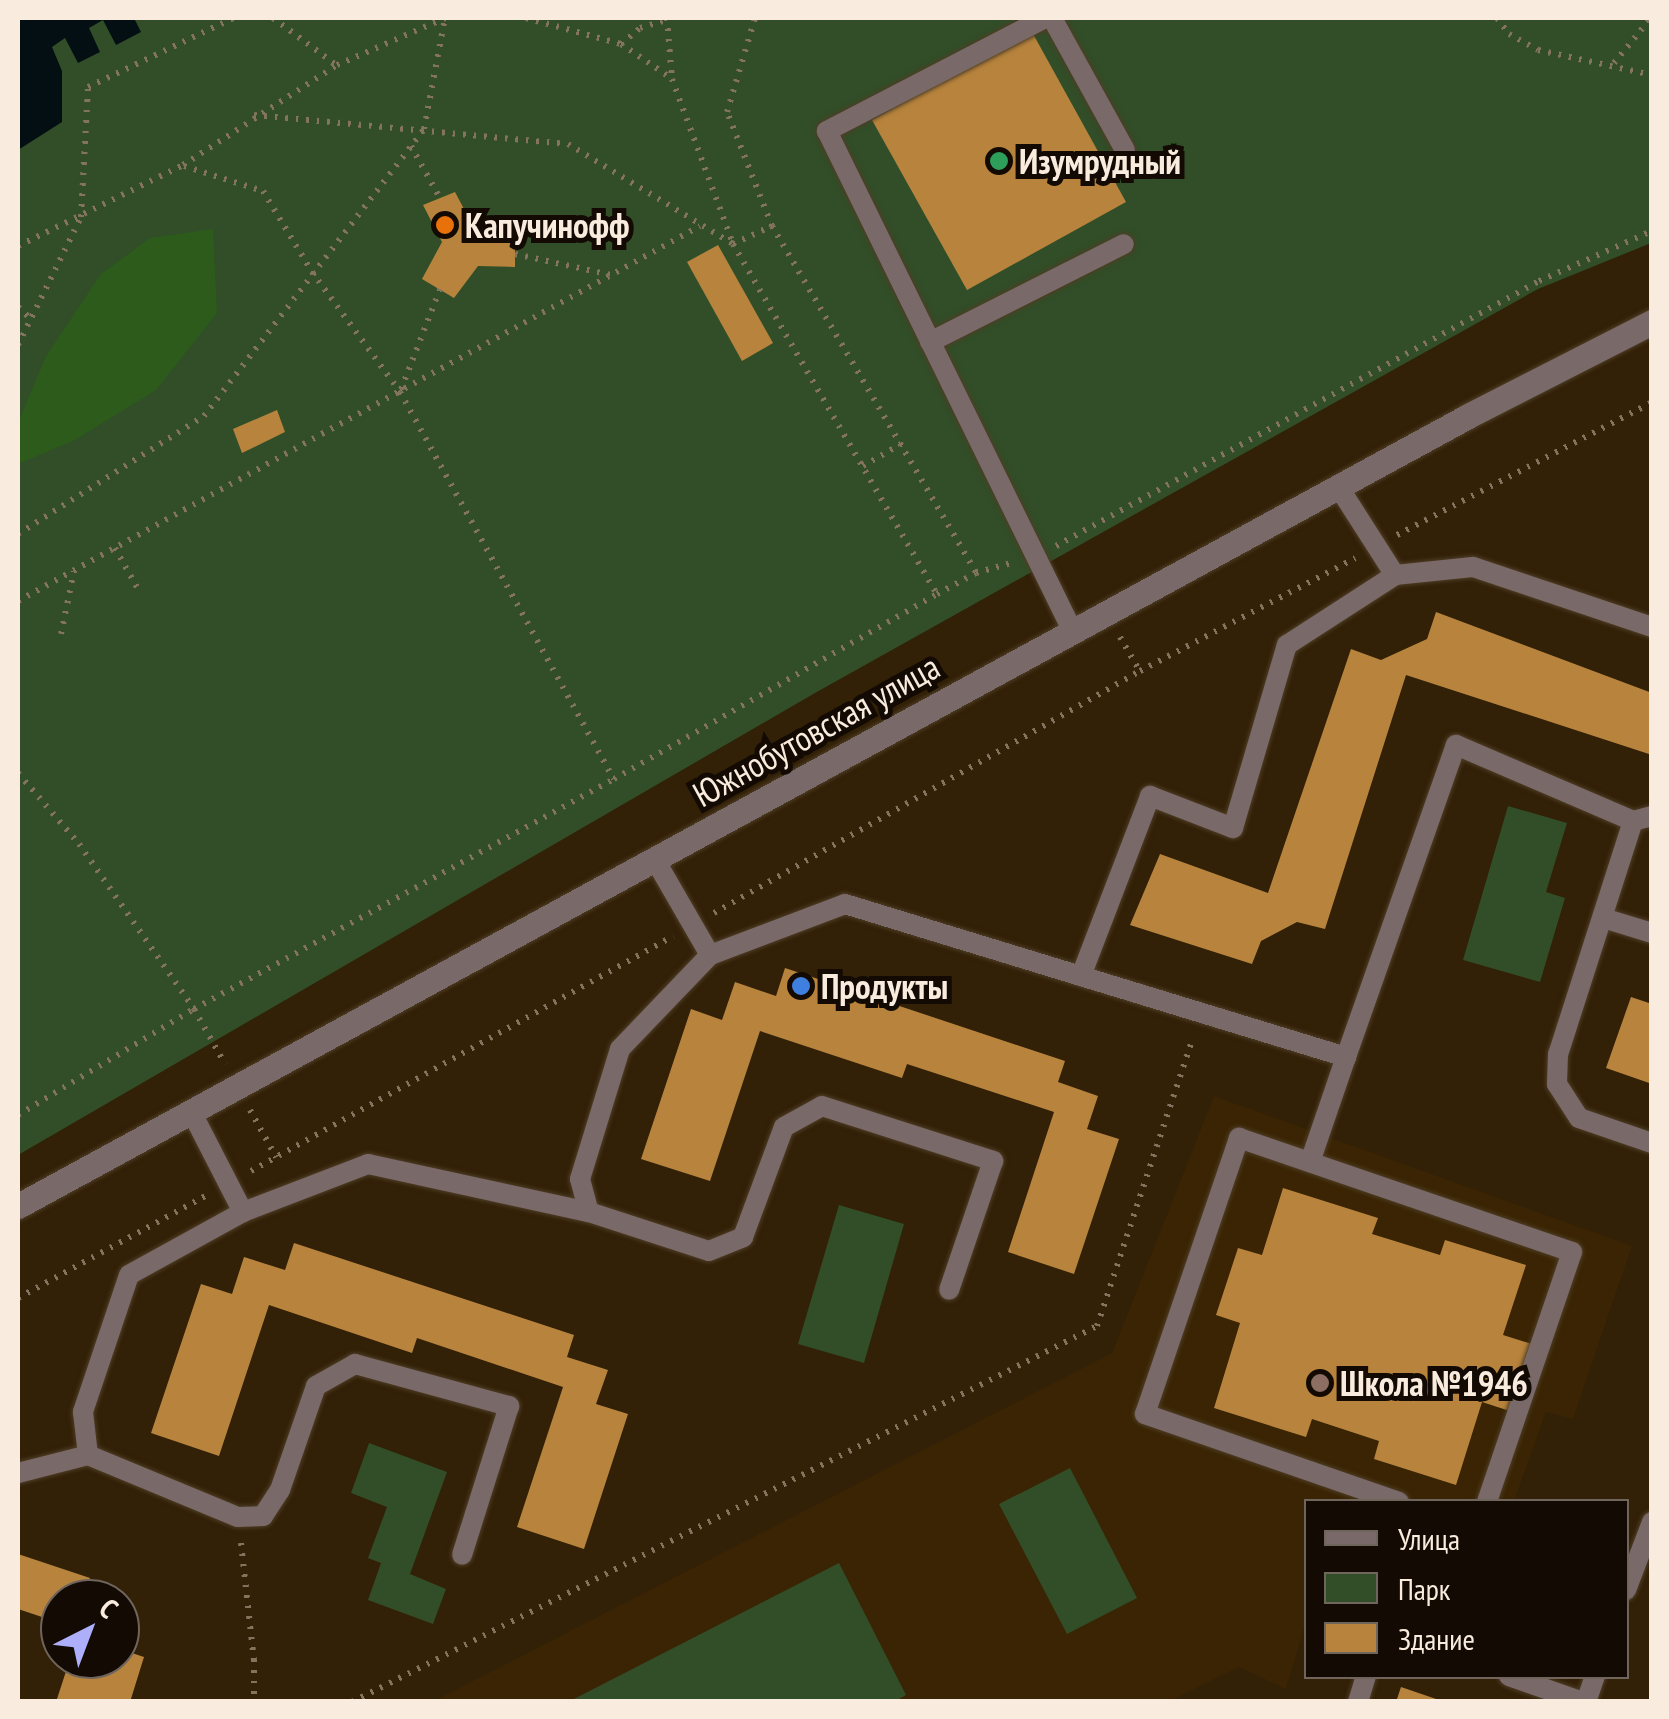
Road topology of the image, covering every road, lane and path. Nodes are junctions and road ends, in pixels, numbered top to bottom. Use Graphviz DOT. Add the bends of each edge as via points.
graph roads {
  1 [pos="233,18"];
  2 [pos="273,18"];
  3 [pos="526,18"];
  4 [pos="568,18"];
  5 [pos="756,18"];
  6 [pos="1049,18"];
  7 [pos="1497,18"];
  8 [pos="1652,18"];
  9 [pos="667,19"];
  10 [pos="576,28"];
  11 [pos="621,44"];
  12 [pos="1614,64"];
  13 [pos="336,65"];
  14 [pos="1652,75"];
  15 [pos="672,78"];
  16 [pos="254,115"];
  17 [pos="424,129"];
  18 [pos="411,146"];
  19 [pos="1126,150"];
  20 [pos="183,166"];
  21 [pos="440,198"];
  22 [pos="81,216"];
  23 [pos="700,226"];
  24 [pos="772,226"];
  25 [pos="1652,231"];
  26 [pos="733,244"];
  27 [pos="1124,244"];
  28 [pos="18,246"];
  29 [pos="515,254"];
  30 [pos="312,272"];
  31 [pos="612,275"];
  32 [pos="440,289"];
  33 [pos="18,308"];
  34 [pos="32,320"];
  35 [pos="1652,322"];
  36 [pos="930,342"];
  37 [pos="18,346"];
  38 [pos="400,392"];
  39 [pos="1652,402"];
  40 [pos="901,444"];
  41 [pos="863,466"];
  42 [pos="1338,486"];
  43 [pos="18,534"];
  44 [pos="1377,546"];
  45 [pos="115,548"];
  46 [pos="1037,556"];
  47 [pos="74,570"];
  48 [pos="976,572"];
  49 [pos="1395,575"];
  50 [pos="139,590"];
  51 [pos="937,594"];
  52 [pos="18,600"];
  53 [pos="1652,626"];
  54 [pos="1072,630"];
  55 [pos="61,634"];
  56 [pos="18,773"];
  57 [pos="614,778"];
  58 [pos="1642,818"];
  59 [pos="654,858"];
  60 [pos="1603,918"];
  61 [pos="693,925"];
  62 [pos="1652,933"];
  63 [pos="710,955"];
  64 [pos="1081,976"];
  65 [pos="194,1010"];
  66 [pos="1202,1013"];
  67 [pos="1346,1057"];
  68 [pos="191,1110"];
  69 [pos="18,1115"];
  70 [pos="1652,1143"];
  71 [pos="1310,1162"];
  72 [pos="228,1184"];
  73 [pos="18,1206"];
  74 [pos="243,1212"];
  75 [pos="589,1212"];
  76 [pos="948,1290"];
  77 [pos="18,1298"];
  78 [pos="88,1455"];
  79 [pos="18,1473"];
  80 [pos="1390,1499"];
  81 [pos="1488,1499"];
  82 [pos="238,1516"];
  83 [pos="1652,1522"];
  84 [pos="462,1555"];
  85 [pos="1629,1582"];
  86 [pos="1518,1679"];
  87 [pos="254,1702"];
  88 [pos="352,1702"];
  89 [pos="1584,1702"];
  1 -- 22 [label="path" via="88,87"];
  2 -- 13 [label="path"];
  3 -- 10 [label="path"];
  4 -- 10 [label="path"];
  5 -- 24 [label="path" via="727,112"];
  6 -- 19 [label="lane"];
  6 -- 36 [label="lane" via="827,131"];
  7 -- 12 [label="path" via="1509,34 1538,50"];
  8 -- 12 [label="path"];
  9 -- 11 [label="path"];
  9 -- 15 [label="path"];
  10 -- 11 [label="path"];
  11 -- 15 [label="path"];
  12 -- 14 [label="path"];
  13 -- 16 [label="path"];
  13 -- 17 [label="path" via="446,18"];
  15 -- 26 [label="path"];
  16 -- 17 [label="path"];
  16 -- 20 [label="path"];
  17 -- 18 [label="path"];
  17 -- 23 [label="path" via="568,144"];
  18 -- 21 [label="path"];
  18 -- 30 [label="path"];
  20 -- 22 [label="path"];
  20 -- 30 [label="path" via="263,191"];
  22 -- 28 [label="path"];
  22 -- 34 [label="path"];
  23 -- 26 [label="path"];
  23 -- 31 [label="path"];
  24 -- 26 [label="path"];
  24 -- 40 [label="path"];
  25 -- 46 [label="path" via="1539,281"];
  26 -- 41 [label="path"];
  27 -- 36 [label="lane"];
  29 -- 31 [label="path"];
  30 -- 38 [label="path"];
  30 -- 43 [label="path" via="204,416"];
  31 -- 38 [label="path"];
  32 -- 38 [label="path"];
  33 -- 34 [label="path"];
  34 -- 37 [label="path"];
  35 -- 42 [label="street, Южнобутовская улица"];
  36 -- 46 [label="lane"];
  38 -- 45 [label="path"];
  38 -- 57 [label="path"];
  39 -- 44 [label="path"];
  40 -- 41 [label="path"];
  40 -- 48 [label="path"];
  41 -- 51 [label="path"];
  42 -- 44 [label="lane"];
  42 -- 54 [label="street, Южнобутовская улица"];
  44 -- 49 [label="lane"];
  44 -- 61 [label="path" via="1140,671"];
  45 -- 47 [label="path"];
  45 -- 50 [label="path"];
  46 -- 48 [label="path"];
  46 -- 54 [label="lane"];
  47 -- 52 [label="path"];
  47 -- 55 [label="path"];
  48 -- 51 [label="path"];
  49 -- 53 [label="lane" via="1472,566"];
  49 -- 64 [label="lane" via="1286,645 1233,828 1150,796"];
  51 -- 57 [label="path"];
  54 -- 59 [label="street, Южнобутовская улица"];
  56 -- 65 [label="path" via="79,844"];
  57 -- 65 [label="path"];
  58 -- 60 [label="lane"];
  58 -- 67 [label="lane" via="1456,745"];
  59 -- 61 [label="lane"];
  59 -- 68 [label="street, Южнобутовская улица"];
  60 -- 62 [label="lane"];
  60 -- 70 [label="lane" via="1558,1054 1557,1084 1579,1118"];
  61 -- 63 [label="lane"];
  61 -- 72 [label="path"];
  63 -- 64 [label="lane" via="845,904"];
  63 -- 75 [label="lane" via="620,1049 580,1179"];
  64 -- 66 [label="lane"];
  65 -- 69 [label="path"];
  66 -- 67 [label="lane"];
  66 -- 88 [label="path" via="1097,1326"];
  67 -- 71 [label="lane"];
  68 -- 72 [label="lane"];
  68 -- 73 [label="street, Южнобутовская улица"];
  71 -- 80 [label="lane" via="1240,1138 1146,1414"];
  71 -- 81 [label="lane" via="1572,1252"];
  72 -- 74 [label="lane"];
  72 -- 77 [label="path"];
  74 -- 75 [label="lane" via="368,1164"];
  74 -- 78 [label="lane" via="129,1276 83,1412"];
  75 -- 76 [label="lane" via="709,1251 743,1238 784,1127 822,1106 992,1161"];
  78 -- 79 [label="lane"];
  78 -- 82 [label="lane"];
  82 -- 84 [label="lane" via="264,1516 280,1490 316,1386 355,1364 508,1406"];
  82 -- 87 [label="path"];
  83 -- 85 [label="lane"];
  86 -- 89 [label="lane"];
}
